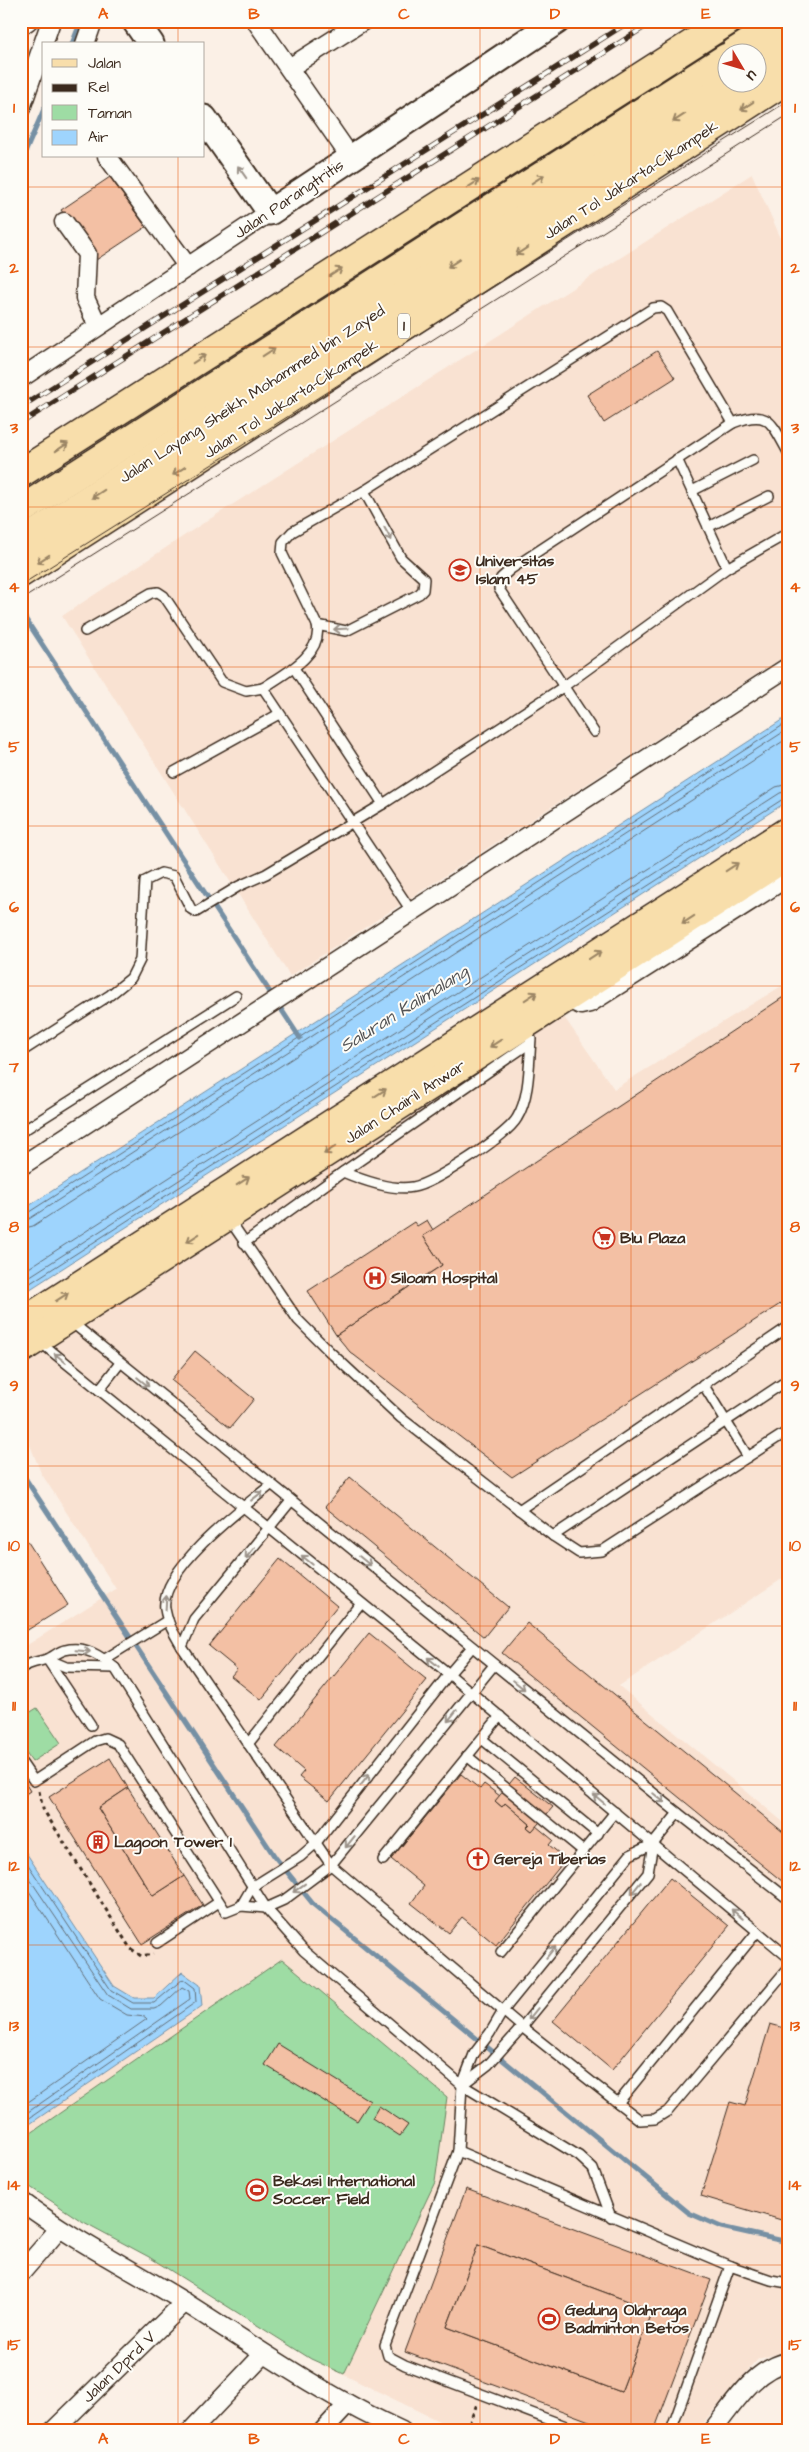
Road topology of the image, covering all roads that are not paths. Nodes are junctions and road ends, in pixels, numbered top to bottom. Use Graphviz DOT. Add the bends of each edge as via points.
graph roads {
  1 [pos="28,21"];
  2 [pos="51,21"];
  3 [pos="93,21"];
  4 [pos="135,21"];
  5 [pos="256,21"];
  6 [pos="363,21"];
  7 [pos="557,21"];
  8 [pos="728,21"];
  9 [pos="784,21"];
  10 [pos="21,26"];
  11 [pos="44,42"];
  12 [pos="86,42"];
  13 [pos="150,42"];
  14 [pos="751,42"];
  15 [pos="42,47"];
  16 [pos="788,49"];
  17 [pos="766,63"];
  18 [pos="716,64"];
  19 [pos="289,68"];
  20 [pos="788,79"];
  21 [pos="720,92"];
  22 [pos="21,108"];
  23 [pos="205,119"];
  24 [pos="108,158"];
  25 [pos="351,158"];
  26 [pos="270,212"];
  27 [pos="64,222"];
  28 [pos="188,267"];
  29 [pos="98,326"];
  30 [pos="21,378"];
  31 [pos="733,423"];
  32 [pos="788,452"];
  33 [pos="677,459"];
  34 [pos="753,460"];
  35 [pos="21,473"];
  36 [pos="364,491"];
  37 [pos="692,491"];
  38 [pos="769,496"];
  39 [pos="21,510"];
  40 [pos="708,527"];
  41 [pos="788,533"];
  42 [pos="21,543"];
  43 [pos="727,568"];
  44 [pos="21,573"];
  45 [pos="317,625"];
  46 [pos="85,631"];
  47 [pos="788,667"];
  48 [pos="294,668"];
  49 [pos="563,687"];
  50 [pos="263,688"];
  51 [pos="279,714"];
  52 [pos="594,732"];
  53 [pos="174,772"];
  54 [pos="383,804"];
  55 [pos="353,823"];
  56 [pos="788,831"];
  57 [pos="788,856"];
  58 [pos="788,877"];
  59 [pos="412,912"];
  60 [pos="560,990"];
  61 [pos="236,996"];
  62 [pos="531,1032"];
  63 [pos="21,1052"];
  64 [pos="21,1132"];
  65 [pos="21,1166"];
  66 [pos="343,1172"];
  67 [pos="221,1208"];
  68 [pos="244,1243"];
  69 [pos="68,1319"];
  70 [pos="788,1327"];
  71 [pos="26,1337"];
  72 [pos="120,1363"];
  73 [pos="788,1380"];
  74 [pos="703,1384"];
  75 [pos="99,1390"];
  76 [pos="725,1422"];
  77 [pos="788,1431"];
  78 [pos="748,1457"];
  79 [pos="271,1485"];
  80 [pos="291,1501"];
  81 [pos="243,1507"];
  82 [pos="519,1510"];
  83 [pos="269,1529"];
  84 [pos="553,1536"];
  85 [pos="360,1604"];
  86 [pos="168,1620"];
  87 [pos="182,1647"];
  88 [pos="472,1648"];
  89 [pos="47,1659"];
  90 [pos="105,1659"];
  91 [pos="494,1665"];
  92 [pos="21,1668"];
  93 [pos="115,1668"];
  94 [pos="449,1674"];
  95 [pos="471,1692"];
  96 [pos="500,1716"];
  97 [pos="91,1724"];
  98 [pos="482,1739"];
  99 [pos="248,1744"];
  100 [pos="468,1756"];
  101 [pos="21,1762"];
  102 [pos="615,1812"];
  103 [pos="678,1813"];
  104 [pos="598,1834"];
  105 [pos="315,1844"];
  106 [pos="653,1844"];
  107 [pos="583,1851"];
  108 [pos="383,1860"];
  109 [pos="331,1865"];
  110 [pos="252,1887"];
  111 [pos="788,1899"];
  112 [pos="219,1902"];
  113 [pos="241,1906"];
  114 [pos="266,1908"];
  115 [pos="757,1932"];
  116 [pos="158,1947"];
  117 [pos="501,1952"];
  118 [pos="788,1956"];
  119 [pos="788,1968"];
  120 [pos="503,2011"];
  121 [pos="522,2027"];
  122 [pos="462,2085"];
  123 [pos="618,2103"];
  124 [pos="458,2151"];
  125 [pos="21,2201"];
  126 [pos="611,2217"];
  127 [pos="59,2229"];
  128 [pos="730,2266"];
  129 [pos="21,2273"];
  130 [pos="788,2282"];
  131 [pos="185,2302"];
  132 [pos="264,2354"];
  133 [pos="788,2362"];
  134 [pos="348,2404"];
  135 [pos="53,2431"];
  136 [pos="191,2431"];
  137 [pos="323,2431"];
  138 [pos="402,2431"];
  139 [pos="579,2431"];
  140 [pos="671,2431"];
  141 [pos="712,2431"];
  1 -- 10 [label="street"];
  2 -- 11 [label="street"];
  3 -- 12 [label="street"];
  4 -- 13 [label="street"];
  5 -- 19 [label="street"];
  6 -- 19 [label="street"];
  7 -- 25 [label="street, Jalan Parangtritis"];
  35 -- 8 [label="main road, one-way"];
  9 -- 14 [label="main road"];
  15 -- 22 [label="street"];
  16 -- 17 [label="main road"];
  39 -- 18 [label="main road, Jalan Layang Sheikh Mohammed bin Zayed, one-way"];
  19 -- 25 [label="street"];
  20 -- 44 [label="main road, Jalan Tol Jakarta–Cikampek / 1, one-way"];
  21 -- 42 [label="main road, Jalan Layang Sheikh Mohammed bin Zayed / 1, one-way"];
  26 -- 23 [label="street, one-way"];
  24 -- 28 [label="street"];
  25 -- 26 [label="street, Jalan Parangtritis"];
  26 -- 28 [label="street, Jalan Parangtritis"];
  27 -- 29 [label="street" via="87,254 85,298"];
  28 -- 29 [label="street, Jalan Parangtritis"];
  29 -- 30 [label="street, Jalan Parangtritis"];
  31 -- 32 [label="lane" via="760,417 775,428"];
  31 -- 33 [label="lane"];
  31 -- 36 [label="lane" via="667,311 661,307 653,308"];
  33 -- 37 [label="lane"];
  33 -- 49 [label="lane" via="501,578 499,589"];
  34 -- 37 [label="lane"];
  36 -- 45 [label="lane" via="292,532 283,542 282,553"];
  36 -- 45 [label="lane, one-way" via="401,558 424,580 423,590 346,631"];
  37 -- 40 [label="lane"];
  38 -- 40 [label="lane"];
  40 -- 43 [label="lane"];
  41 -- 43 [label="lane"];
  43 -- 49 [label="lane"];
  45 -- 48 [label="lane" via="319,636 315,645"];
  46 -- 50 [label="lane" via="158,592 164,596 222,682 246,692"];
  47 -- 59 [label="street"];
  48 -- 50 [label="lane"];
  48 -- 54 [label="lane"];
  49 -- 52 [label="lane"];
  49 -- 54 [label="lane"];
  50 -- 51 [label="lane"];
  51 -- 53 [label="lane"];
  51 -- 55 [label="lane"];
  54 -- 55 [label="lane"];
  55 -- 59 [label="lane"];
  55 -- 63 [label="lane" via="196,912 191,910 174,876 161,873 145,881 140,960 130,978 116,991"];
  60 -- 56 [label="main road, Jalan Chairil Anwar, one-way"];
  57 -- 60 [label="main road, Jalan Chairil Anwar, one-way"];
  58 -- 60 [label="street" via="590,1003 581,1005"];
  59 -- 65 [label="street"];
  60 -- 62 [label="main road, Jalan Chairil Anwar"];
  67 -- 60 [label="main road, Jalan Chairil Anwar, one-way"];
  61 -- 64 [label="lane"];
  62 -- 66 [label="lane"];
  62 -- 66 [label="lane" via="524,1100 517,1119 503,1134 427,1184 411,1188 372,1182"];
  62 -- 67 [label="main road, Jalan Chairil Anwar, one-way"];
  66 -- 68 [label="lane"];
  67 -- 68 [label="lane"];
  67 -- 69 [label="main road, Jalan Chairil Anwar, one-way"];
  71 -- 67 [label="main road, Jalan Chairil Anwar, one-way"];
  68 -- 82 [label="lane" via="298,1320 329,1351 401,1418"];
  69 -- 71 [label="main road, Jalan Chairil Anwar"];
  69 -- 72 [label="lane"];
  70 -- 74 [label="lane"];
  75 -- 71 [label="lane, one-way"];
  72 -- 75 [label="lane"];
  72 -- 79 [label="lane, one-way"];
  73 -- 76 [label="lane"];
  74 -- 76 [label="lane"];
  74 -- 82 [label="lane"];
  75 -- 81 [label="lane"];
  76 -- 78 [label="lane"];
  76 -- 84 [label="lane"];
  77 -- 78 [label="lane"];
  78 -- 84 [label="lane" via="602,1551 579,1553"];
  79 -- 80 [label="lane"];
  81 -- 79 [label="lane, one-way"];
  80 -- 83 [label="lane"];
  80 -- 88 [label="lane, one-way"];
  81 -- 83 [label="lane"];
  86 -- 81 [label="lane, one-way" via="165,1601 173,1580 210,1535"];
  82 -- 84 [label="lane"];
  85 -- 83 [label="lane, one-way"];
  83 -- 87 [label="lane, one-way" via="194,1620"];
  94 -- 85 [label="lane, one-way"];
  85 -- 99 [label="lane"];
  86 -- 87 [label="lane"];
  86 -- 90 [label="lane"];
  87 -- 99 [label="lane"];
  88 -- 91 [label="lane"];
  88 -- 94 [label="lane"];
  89 -- 90 [label="lane, one-way" via="64,1650 88,1650"];
  89 -- 92 [label="lane" via="33,1661"];
  89 -- 93 [label="lane" via="66,1667"];
  89 -- 97 [label="lane"];
  90 -- 93 [label="lane"];
  91 -- 95 [label="lane"];
  91 -- 103 [label="lane, one-way"];
  93 -- 110 [label="lane"];
  94 -- 95 [label="lane"];
  105 -- 94 [label="lane, one-way"];
  95 -- 96 [label="lane"];
  95 -- 109 [label="lane, one-way"];
  96 -- 98 [label="lane"];
  102 -- 96 [label="lane, one-way"];
  98 -- 100 [label="lane"];
  98 -- 104 [label="lane"];
  99 -- 105 [label="lane"];
  100 -- 107 [label="lane"];
  100 -- 108 [label="lane"];
  101 -- 112 [label="lane" via="34,1781 94,1741 105,1738 118,1744"];
  102 -- 104 [label="lane"];
  102 -- 106 [label="lane"];
  103 -- 106 [label="lane"];
  103 -- 111 [label="lane"];
  104 -- 107 [label="lane"];
  105 -- 109 [label="lane"];
  105 -- 110 [label="lane"];
  115 -- 106 [label="lane, one-way"];
  120 -- 106 [label="lane, one-way" via="630,1856"];
  106 -- 121 [label="lane, one-way" via="648,1873"];
  107 -- 117 [label="lane"];
  109 -- 114 [label="lane, one-way" via="284,1900"];
  109 -- 120 [label="lane"];
  110 -- 113 [label="lane"];
  110 -- 114 [label="lane"];
  112 -- 113 [label="lane" via="226,1912"];
  112 -- 116 [label="lane"];
  113 -- 114 [label="lane"];
  114 -- 122 [label="lane" via="304,1951"];
  115 -- 118 [label="lane"];
  115 -- 123 [label="lane"];
  119 -- 123 [label="lane" via="668,2111 655,2119 640,2120"];
  120 -- 121 [label="lane"];
  120 -- 122 [label="lane" via="474,2054"];
  121 -- 122 [label="lane" via="488,2065"];
  121 -- 123 [label="lane"];
  122 -- 124 [label="lane"];
  122 -- 126 [label="lane" via="579,2156 593,2169"];
  124 -- 126 [label="lane"];
  124 -- 139 [label="lane" via="384,2350 388,2356 405,2365"];
  125 -- 127 [label="street"];
  126 -- 128 [label="lane"];
  127 -- 129 [label="street"];
  127 -- 131 [label="street"];
  128 -- 130 [label="lane" via="771,2280"];
  128 -- 140 [label="lane"];
  131 -- 132 [label="street"];
  131 -- 135 [label="street, Jalan Dprd V"];
  132 -- 134 [label="street"];
  132 -- 136 [label="street"];
  133 -- 141 [label="street" via="755,2380"];
  134 -- 137 [label="street"];
  134 -- 138 [label="street"];
}
